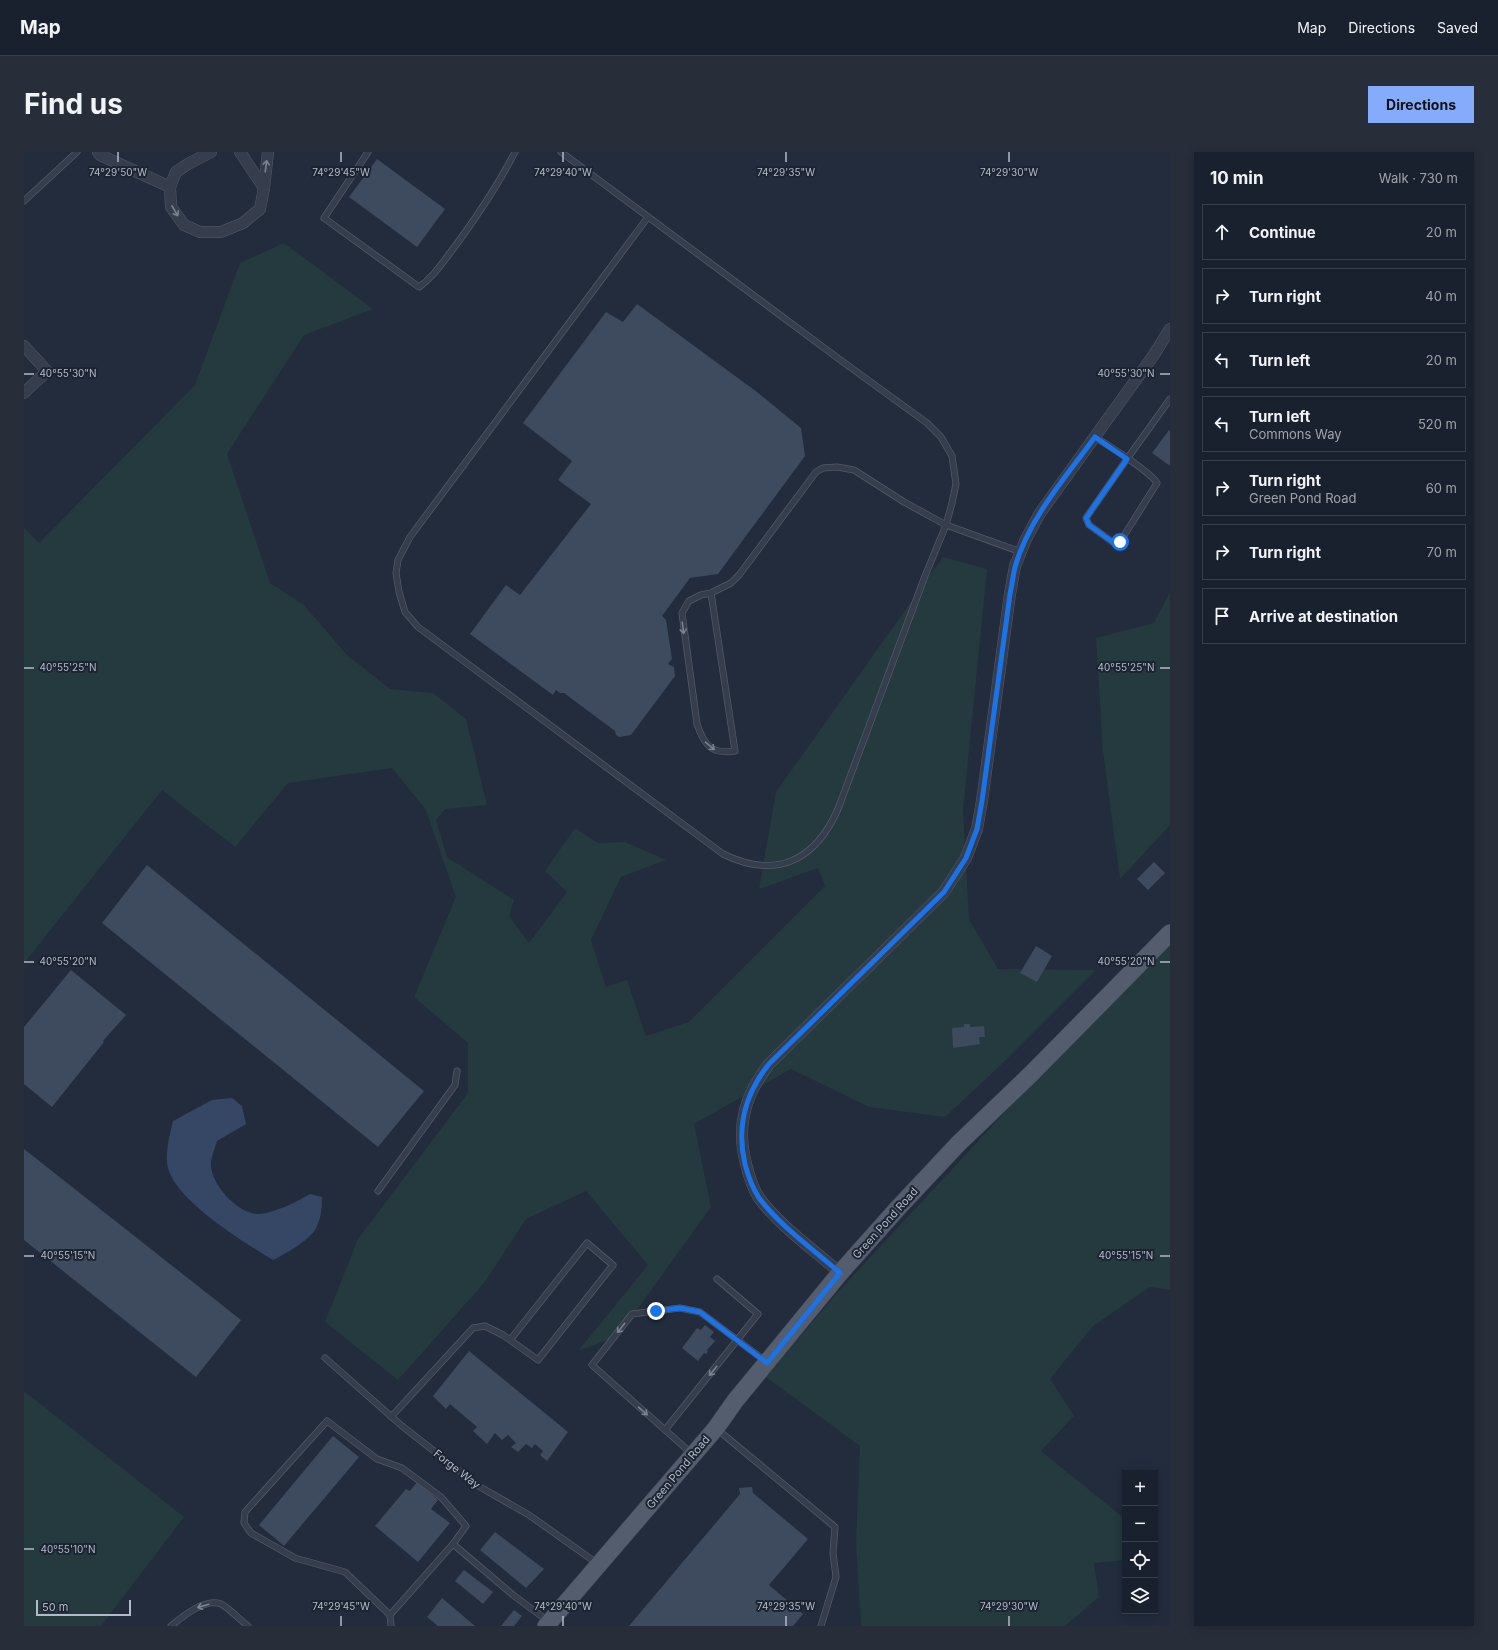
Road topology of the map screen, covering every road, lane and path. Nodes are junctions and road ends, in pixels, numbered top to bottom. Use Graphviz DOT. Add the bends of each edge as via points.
graph roads {
  1 [pos="77,152"];
  2 [pos="98,152"];
  3 [pos="210,152"];
  4 [pos="240,152"];
  5 [pos="268,152"];
  6 [pos="368,152"];
  7 [pos="515,152"];
  8 [pos="561,152"];
  9 [pos="170,187"];
  10 [pos="264,188"];
  11 [pos="24,201"];
  12 [pos="648,217"];
  13 [pos="1170,329"];
  14 [pos="24,346"];
  15 [pos="24,393"];
  16 [pos="1170,399"];
  17 [pos="1095,437"];
  18 [pos="1127,459"];
  19 [pos="946,525"];
  20 [pos="1021,552"];
  21 [pos="711,593"];
  22 [pos="1170,934"];
  23 [pos="457,1072"];
  24 [pos="378,1191"];
  25 [pos="840,1273"];
  26 [pos="717,1279"];
  27 [pos="510,1340"];
  28 [pos="738,1340"];
  29 [pos="326,1358"];
  30 [pos="767,1363"];
  31 [pos="391,1417"];
  32 [pos="716,1428"];
  33 [pos="665,1430"];
  34 [pos="693,1454"];
  35 [pos="453,1544"];
  36 [pos="600,1565"];
  37 [pos="390,1615"];
  38 [pos="550,1625"];
  39 [pos="172,1626"];
  40 [pos="248,1626"];
  41 [pos="391,1626"];
  42 [pos="821,1626"];
  1 -- 11 [label="lane"];
  2 -- 9 [label="street"];
  3 -- 9 [label="street" via="176,172"];
  4 -- 10 [label="street"];
  10 -- 5 [label="street, one-way"];
  6 -- 7 [label="lane" via="324,218 419,287 429,280 464,234"];
  8 -- 12 [label="lane"];
  9 -- 10 [label="street, one-way" via="171,207 184,225 200,232 221,232 243,223 260,209"];
  12 -- 19 [label="lane" via="927,423 941,437 952,456 956,484"];
  12 -- 19 [label="lane" via="410,537 398,560 396,574 405,612 418,627 723,854 749,864 764,866 782,863 805,854 832,822"];
  13 -- 17 [label="street"];
  14 -- 15 [label="street" via="47,371"];
  16 -- 18 [label="lane"];
  17 -- 18 [label="lane"];
  17 -- 20 [label="street" via="1040,513"];
  18 -- 18 [label="lane" via="1154,478 1157,483 1120,542 1114,543 1089,525 1086,518"];
  19 -- 20 [label="lane"];
  19 -- 21 [label="lane" via="854,470 823,468 816,472 739,575 731,583"];
  20 -- 25 [label="street" via="1015,566 1010,594 977,829 966,858 944,892 769,1064 759,1077 741,1124 742,1152 750,1180 758,1196 773,1214"];
  21 -- 21 [label="lane, one-way" via="689,600 682,613 693,693 701,736 714,750 735,751"];
  22 -- 25 [label="main road, Green Pond Road" via="958,1144"];
  23 -- 24 [label="lane" via="455,1086"];
  25 -- 30 [label="main road, Green Pond Road"];
  26 -- 28 [label="lane" via="758,1314"];
  27 -- 27 [label="lane" via="587,1243 613,1265 538,1360"];
  27 -- 31 [label="lane" via="485,1326 473,1328"];
  28 -- 30 [label="lane"];
  28 -- 33 [label="lane, one-way"];
  28 -- 33 [label="lane, one-way" via="700,1312 680,1308 632,1314 592,1365"];
  29 -- 31 [label="lane, Forge Way"];
  30 -- 32 [label="main road, Green Pond Road"];
  31 -- 36 [label="lane, Forge Way" via="480,1487 529,1515"];
  32 -- 34 [label="main road, Green Pond Road"];
  32 -- 42 [label="lane" via="835,1527 833,1553 836,1577"];
  33 -- 34 [label="lane"];
  34 -- 36 [label="main road, Green Pond Road"];
  35 -- 37 [label="lane"];
  35 -- 37 [label="lane" via="466,1526 441,1497 402,1468 377,1459 327,1421 245,1512 244,1523 251,1533 295,1558 345,1572"];
  35 -- 38 [label="lane"];
  36 -- 38 [label="main road, Green Pond Road"];
  37 -- 41 [label="lane"];
  40 -- 39 [label="lane, one-way" via="221,1604 199,1606"];
}
